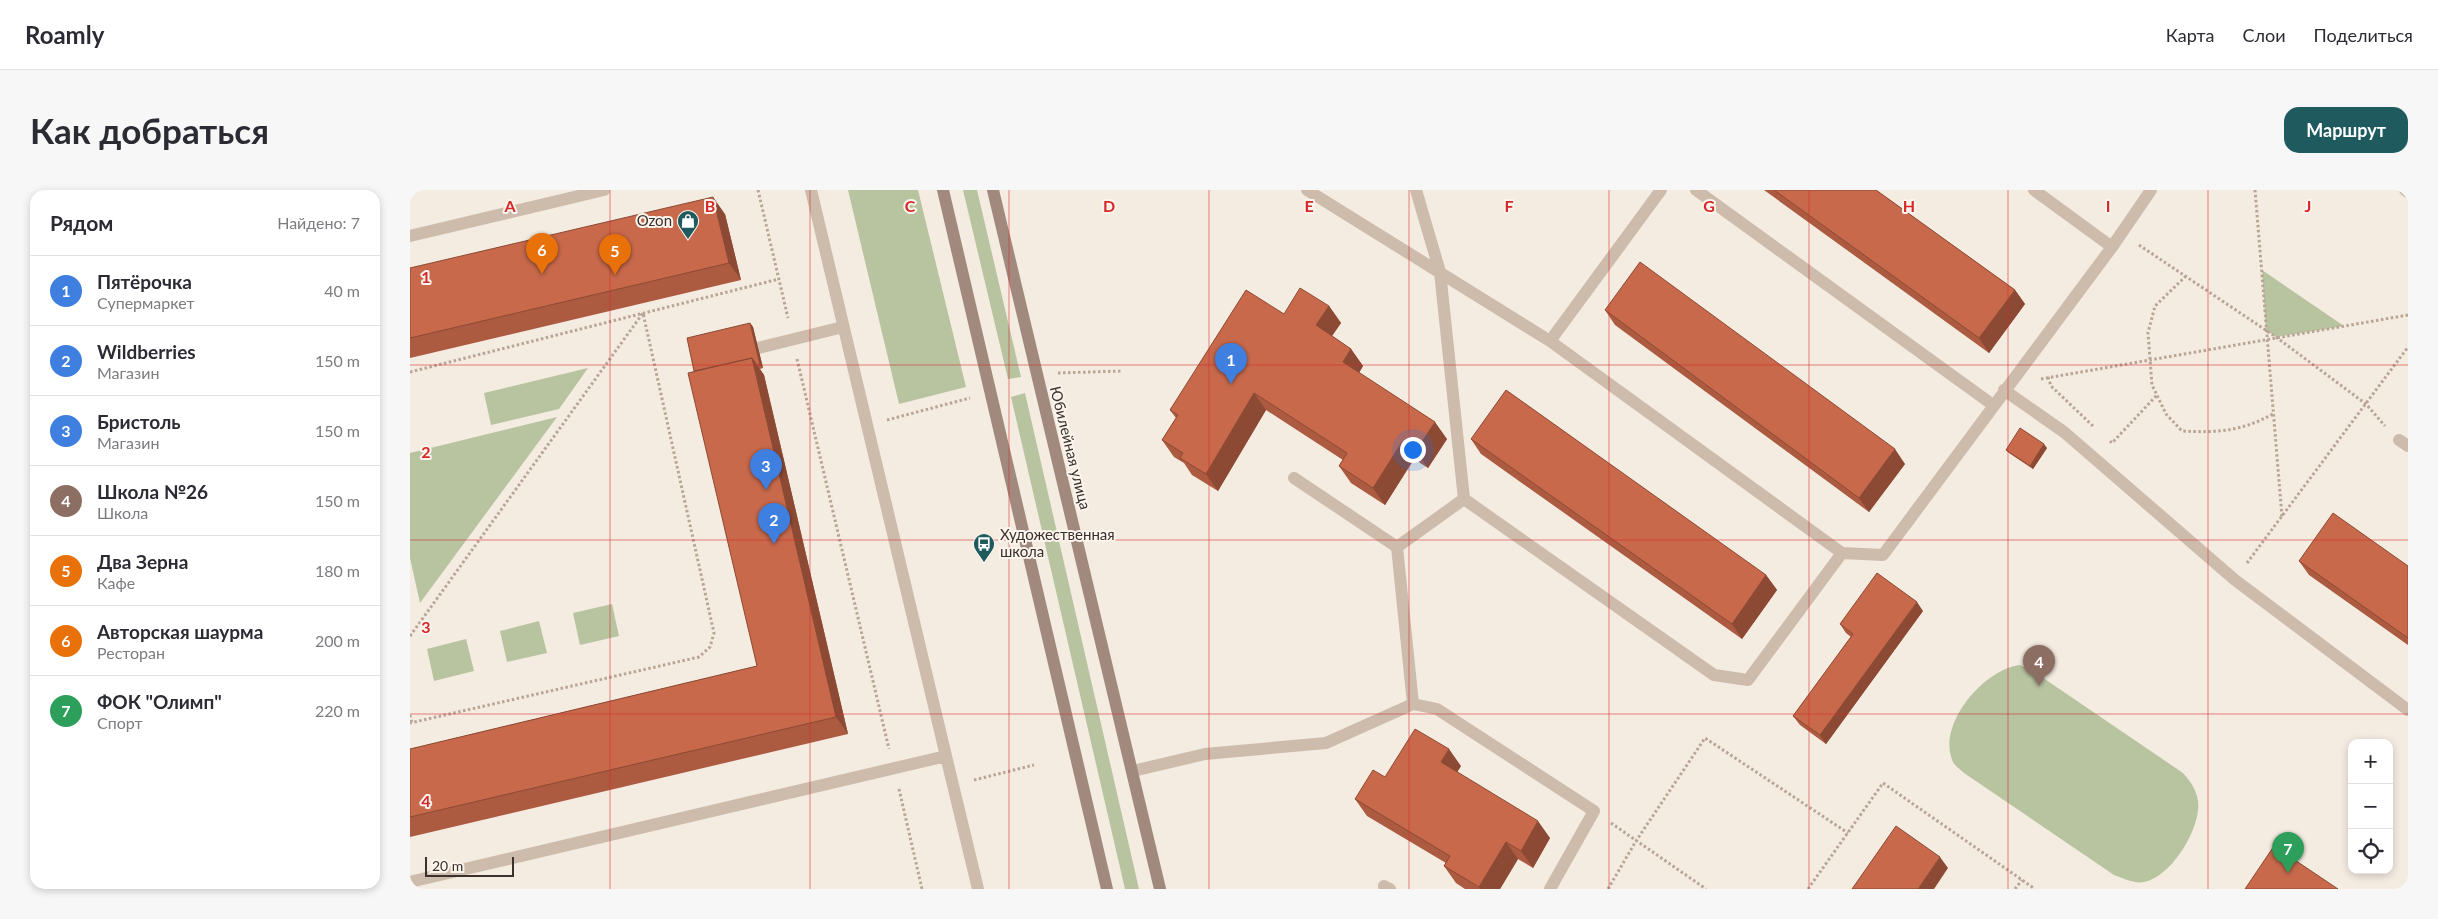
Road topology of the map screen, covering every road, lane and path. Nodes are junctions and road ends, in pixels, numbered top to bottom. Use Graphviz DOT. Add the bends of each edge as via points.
graph roads {
  1 [pos="604,190"];
  2 [pos="758,190"];
  3 [pos="811,190"];
  4 [pos="943,190"];
  5 [pos="992,190"];
  6 [pos="1307,190"];
  7 [pos="1416,190"];
  8 [pos="1661,190"];
  9 [pos="1696,190"];
  10 [pos="2034,190"];
  11 [pos="2151,190"];
  12 [pos="2255,190"];
  13 [pos="2122,233"];
  14 [pos="410,236"];
  15 [pos="2112,247"];
  16 [pos="1440,272"];
  17 [pos="2186,276"];
  18 [pos="779,279"];
  19 [pos="643,313"];
  20 [pos="2408,315"];
  21 [pos="788,320"];
  22 [pos="843,327"];
  23 [pos="2266,330"];
  24 [pos="2276,337"];
  25 [pos="2267,339"];
  26 [pos="1550,341"];
  27 [pos="2408,347"];
  28 [pos="758,348"];
  29 [pos="797,358"];
  30 [pos="2149,359"];
  31 [pos="410,372"];
  32 [pos="2048,377"];
  33 [pos="2039,380"];
  34 [pos="2004,390"];
  35 [pos="2157,395"];
  36 [pos="2366,404"];
  37 [pos="1994,405"];
  38 [pos="2274,414"];
  39 [pos="2098,431"];
  40 [pos="2105,437"];
  41 [pos="2403,443"];
  42 [pos="1294,478"];
  43 [pos="1464,498"];
  44 [pos="2282,517"];
  45 [pos="1397,547"];
  46 [pos="1842,553"];
  47 [pos="2235,580"];
  48 [pos="410,636"];
  49 [pos="1413,704"];
  50 [pos="2408,710"];
  51 [pos="410,715"];
  52 [pos="411,723"];
  53 [pos="889,746"];
  54 [pos="946,756"];
  55 [pos="1034,765"];
  56 [pos="1133,772"];
  57 [pos="953,785"];
  58 [pos="899,789"];
  59 [pos="1594,811"];
  60 [pos="1848,833"];
  61 [pos="1636,840"];
  62 [pos="2022,880"];
  63 [pos="410,882"];
  64 [pos="922,889"];
  65 [pos="978,889"];
  66 [pos="1107,889"];
  67 [pos="1160,889"];
  68 [pos="1550,889"];
  69 [pos="1608,889"];
  70 [pos="1706,889"];
  71 [pos="1808,889"];
  72 [pos="2015,889"];
  73 [pos="2035,889"];
  1 -- 14 [label="lane"];
  2 -- 18 [label="path"];
  3 -- 22 [label="lane"];
  4 -- 66 [label="main road"];
  5 -- 56 [label="main road, Юбилейная улица"];
  6 -- 16 [label="lane"];
  7 -- 16 [label="lane"];
  8 -- 26 [label="lane"];
  9 -- 37 [label="lane"];
  10 -- 15 [label="lane"];
  11 -- 13 [label="lane"];
  12 -- 23 [label="path"];
  13 -- 15 [label="lane"];
  13 -- 17 [label="path"];
  15 -- 34 [label="lane"];
  16 -- 26 [label="lane"];
  16 -- 43 [label="lane"];
  17 -- 23 [label="path"];
  17 -- 30 [label="path" via="2156,306 2148,332"];
  18 -- 19 [label="path"];
  18 -- 21 [label="path"];
  19 -- 31 [label="path"];
  19 -- 48 [label="path"];
  19 -- 52 [label="path" via="714,633 710,647 698,657"];
  20 -- 24 [label="path"];
  22 -- 28 [label="lane"];
  22 -- 54 [label="lane"];
  23 -- 24 [label="path"];
  23 -- 25 [label="path"];
  24 -- 25 [label="path"];
  24 -- 36 [label="path"];
  25 -- 30 [label="path"];
  25 -- 38 [label="path"];
  26 -- 46 [label="lane"];
  27 -- 36 [label="path"];
  29 -- 53 [label="path"];
  30 -- 32 [label="path"];
  30 -- 35 [label="path" via="2152,385"];
  32 -- 33 [label="path"];
  32 -- 39 [label="path" via="2051,386"];
  34 -- 37 [label="lane"];
  34 -- 47 [label="lane" via="2064,432"];
  35 -- 38 [label="path" via="2166,414 2182,431 2214,433 2242,428"];
  35 -- 40 [label="path" via="2112,443"];
  36 -- 41 [label="path"];
  36 -- 44 [label="path"];
  37 -- 46 [label="lane" via="1882,555"];
  38 -- 44 [label="path"];
  42 -- 45 [label="lane"];
  43 -- 45 [label="lane"];
  43 -- 46 [label="lane" via="1714,675 1748,680"];
  44 -- 47 [label="path"];
  45 -- 49 [label="lane"];
  47 -- 50 [label="lane"];
  49 -- 56 [label="lane" via="1326,743 1205,754"];
  49 -- 59 [label="lane" via="1437,709"];
  51 -- 52 [label="path"];
  54 -- 57 [label="lane"];
  54 -- 63 [label="lane"];
  55 -- 57 [label="path"];
  56 -- 67 [label="main road, Юбилейная улица"];
  57 -- 65 [label="lane"];
  58 -- 64 [label="path"];
  59 -- 61 [label="path"];
  59 -- 68 [label="lane"];
  60 -- 61 [label="path" via="1705,738"];
  60 -- 62 [label="path" via="1883,783"];
  60 -- 71 [label="path"];
  61 -- 69 [label="path"];
  61 -- 70 [label="path"];
  62 -- 72 [label="path"];
  62 -- 73 [label="path"];
}
